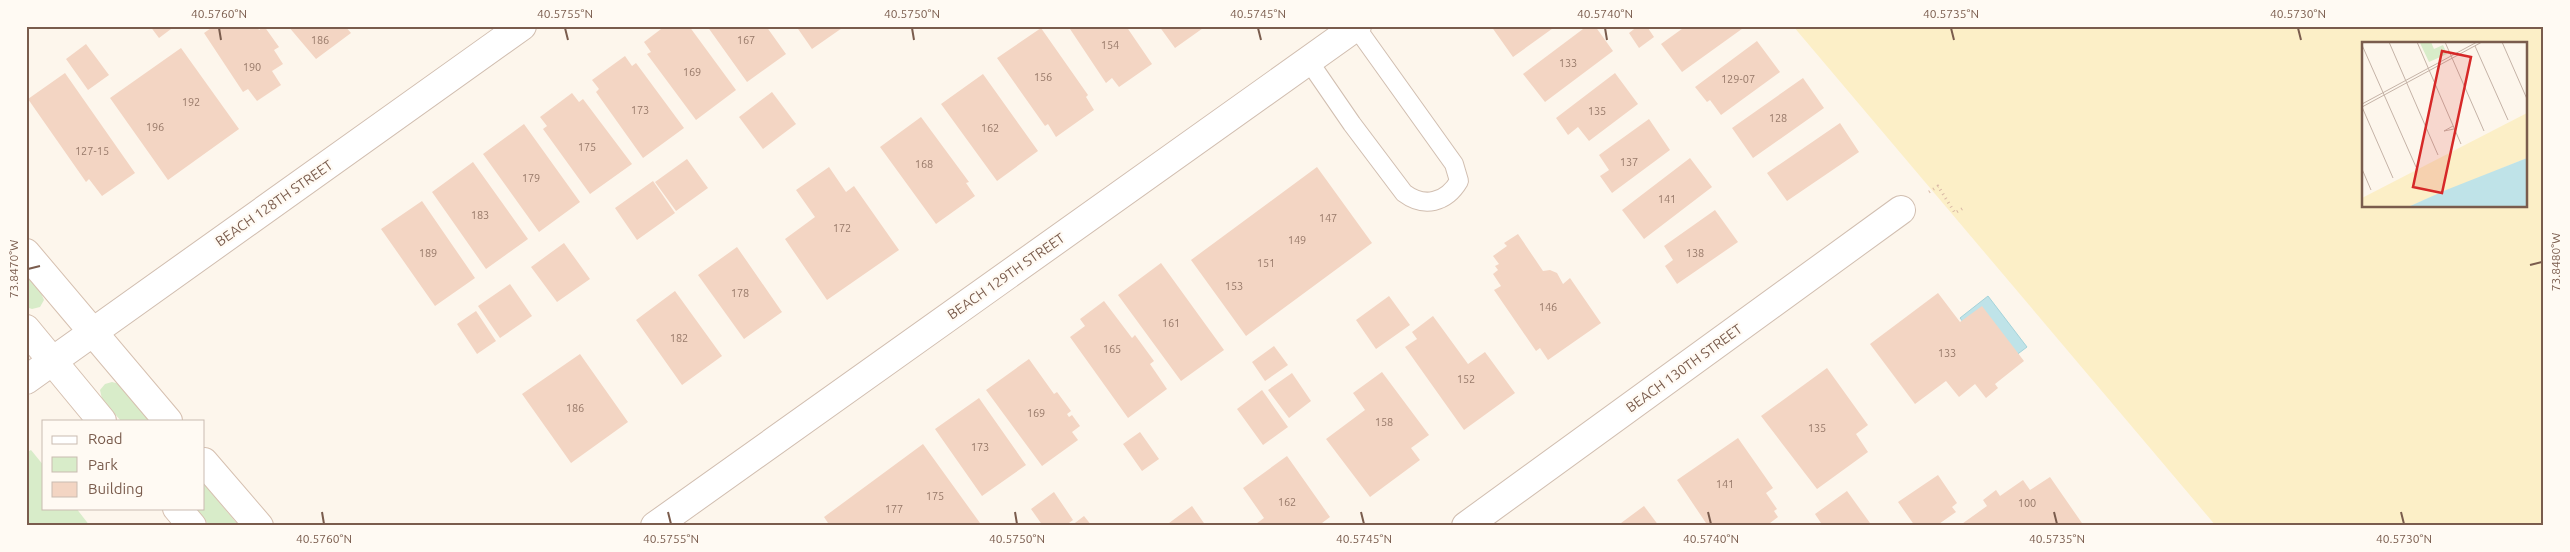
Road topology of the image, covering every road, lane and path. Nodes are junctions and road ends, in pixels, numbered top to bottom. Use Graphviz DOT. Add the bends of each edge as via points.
graph roads {
  1 [pos="522,26"];
  2 [pos="1356,27"];
  3 [pos="1308,60"];
  4 [pos="1901,210"];
  5 [pos="26,253"];
  6 [pos="26,329"];
  7 [pos="93,332"];
  8 [pos="52,361"];
  9 [pos="26,380"];
  10 [pos="101,420"];
  11 [pos="167,420"];
  12 [pos="205,463"];
  13 [pos="179,510"];
  14 [pos="192,526"];
  15 [pos="259,526"];
  16 [pos="656,526"];
  17 [pos="1466,526"];
  1 -- 7 [label="street, BEACH 128TH STREET"];
  2 -- 3 [label="street, BEACH 129TH STREET"];
  2 -- 3 [label="lane" via="1454,164 1459,181 1447,196 1424,202 1415,201 1404,193"];
  3 -- 16 [label="street, BEACH 129TH STREET"];
  4 -- 17 [label="street, BEACH 130TH STREET"];
  5 -- 7 [label="street"];
  6 -- 8 [label="street"];
  7 -- 8 [label="street, BEACH 128TH STREET"];
  7 -- 11 [label="street"];
  8 -- 9 [label="street, BEACH 128TH STREET"];
  8 -- 10 [label="street"];
  12 -- 15 [label="street"];
  13 -- 14 [label="street"];
}
